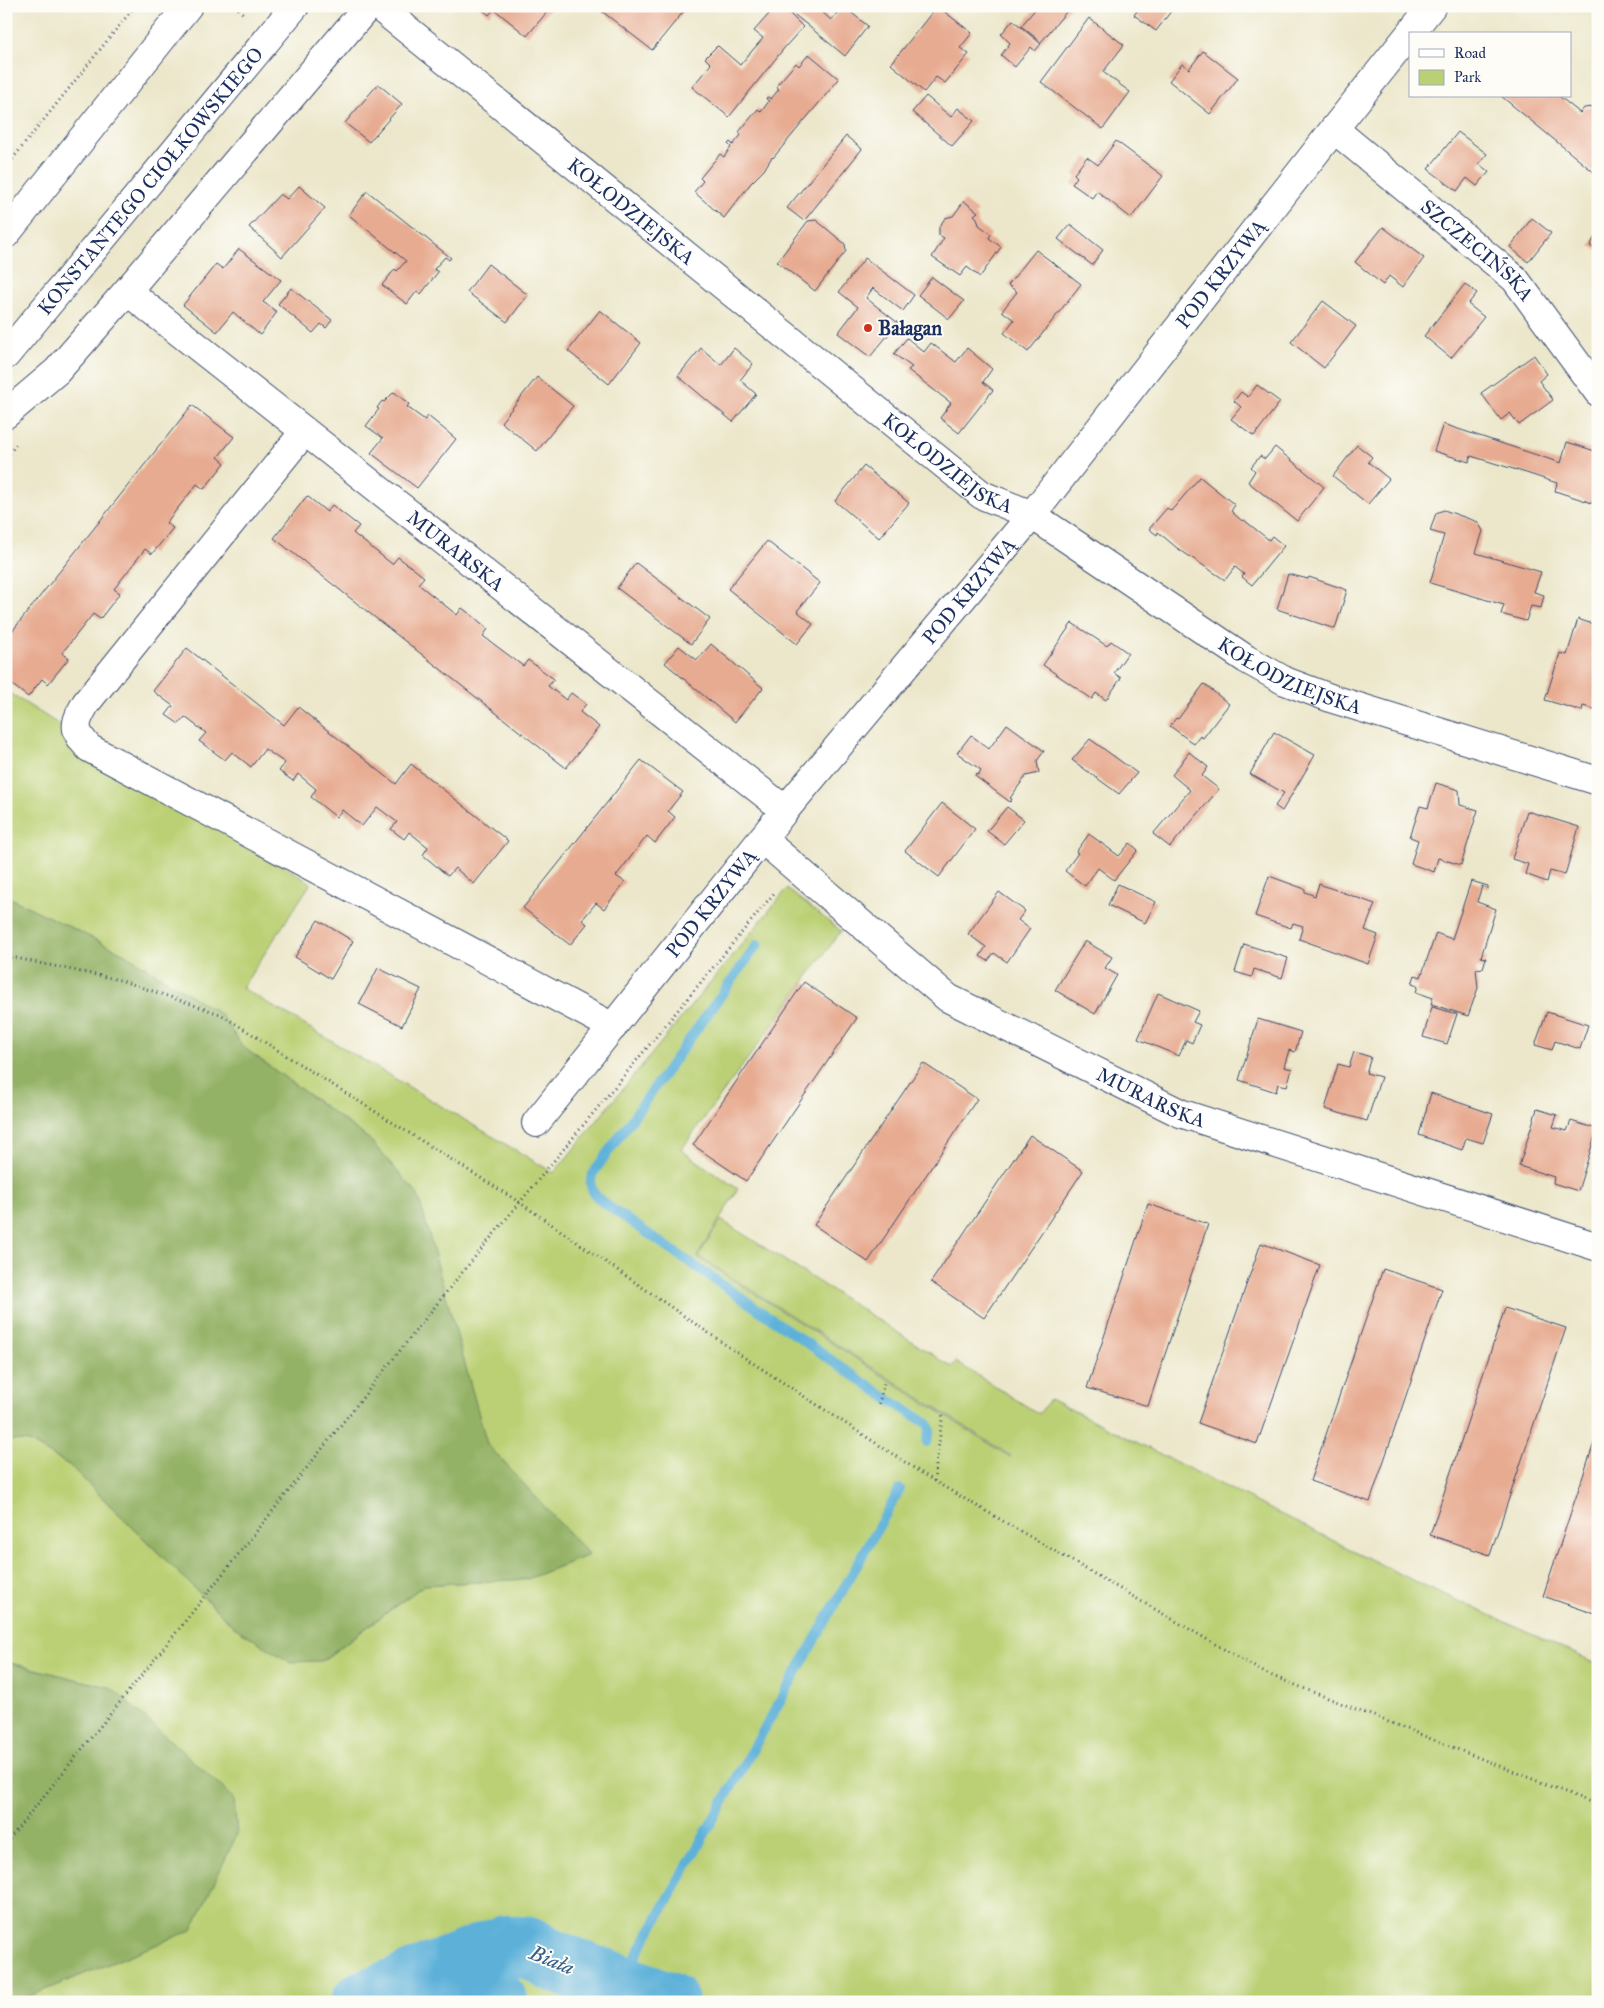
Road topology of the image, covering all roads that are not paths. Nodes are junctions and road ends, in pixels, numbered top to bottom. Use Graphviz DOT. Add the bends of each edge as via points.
graph roads {
  1 [pos="188,6"];
  2 [pos="295,6"];
  3 [pos="368,6"];
  4 [pos="378,6"];
  5 [pos="1432,6"];
  6 [pos="1411,32"];
  7 [pos="1409,35"];
  8 [pos="1334,129"];
  9 [pos="6,234"];
  10 [pos="127,291"];
  11 [pos="6,355"];
  12 [pos="1598,392"];
  13 [pos="6,414"];
  14 [pos="304,432"];
  15 [pos="1032,514"];
  16 [pos="1598,781"];
  17 [pos="785,810"];
  18 [pos="762,839"];
  19 [pos="613,1027"];
  20 [pos="536,1123"];
  21 [pos="1598,1247"];
  1 -- 9 [label="street"];
  2 -- 11 [label="street, KONSTANTEGO CIOŁKOWSKIEGO"];
  3 -- 10 [label="street"];
  4 -- 15 [label="street, KOŁODZIEJSKA" via="982,495"];
  5 -- 6 [label="street, POD KRZYWĄ"];
  7 -- 8 [label="street, POD KRZYWĄ"];
  8 -- 12 [label="street, SZCZECIŃSKA" via="1515,279"];
  8 -- 15 [label="street, POD KRZYWĄ"];
  10 -- 13 [label="street" via="57,371"];
  10 -- 14 [label="street, MURARSKA"];
  14 -- 17 [label="street, MURARSKA"];
  14 -- 19 [label="street" via="86,702 76,720 78,737 89,748"];
  15 -- 16 [label="street, KOŁODZIEJSKA" via="1246,659 1285,681 1333,699"];
  15 -- 17 [label="street, POD KRZYWĄ"];
  17 -- 18 [label="street, POD KRZYWĄ"];
  18 -- 19 [label="street, POD KRZYWĄ"];
  18 -- 21 [label="street, MURARSKA" via="948,998 1180,1113"];
  19 -- 20 [label="street, POD KRZYWĄ"];
}
